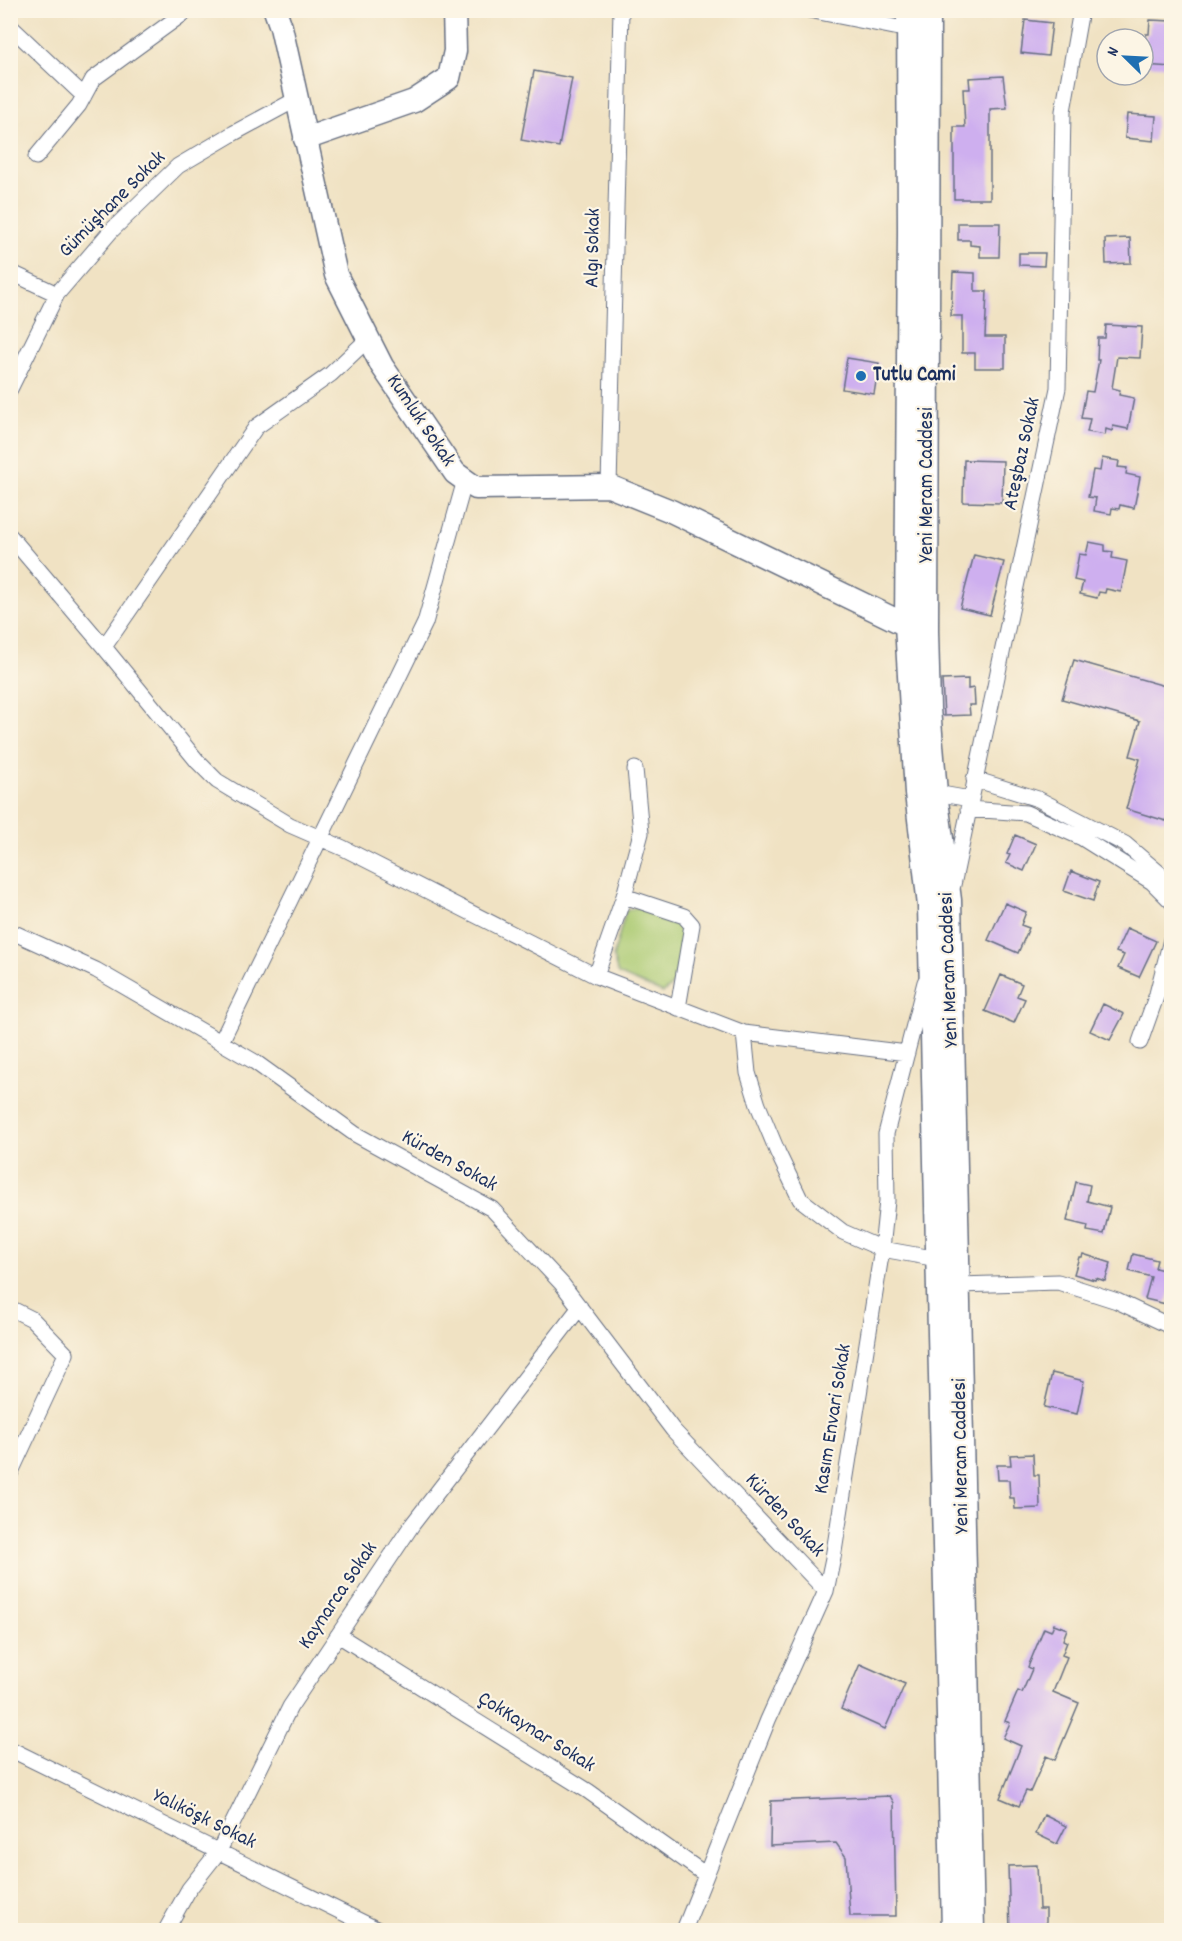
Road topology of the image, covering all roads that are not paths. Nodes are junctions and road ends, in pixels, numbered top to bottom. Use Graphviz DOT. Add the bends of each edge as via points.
graph roads {
  1 [pos="188,10"];
  2 [pos="275,10"];
  3 [pos="454,10"];
  4 [pos="621,10"];
  5 [pos="809,10"];
  6 [pos="929,10"];
  7 [pos="1081,10"];
  8 [pos="908,20"];
  9 [pos="10,26"];
  10 [pos="84,96"];
  11 [pos="297,99"];
  12 [pos="305,139"];
  13 [pos="36,157"];
  14 [pos="10,272"];
  15 [pos="57,294"];
  16 [pos="368,339"];
  17 [pos="10,389"];
  18 [pos="465,480"];
  19 [pos="609,486"];
  20 [pos="10,536"];
  21 [pos="906,624"];
  22 [pos="104,647"];
  23 [pos="635,769"];
  24 [pos="975,779"];
  25 [pos="936,794"];
  26 [pos="969,804"];
  27 [pos="319,838"];
  28 [pos="1172,884"];
  29 [pos="624,896"];
  30 [pos="950,900"];
  31 [pos="1172,902"];
  32 [pos="10,931"];
  33 [pos="1172,936"];
  34 [pos="930,962"];
  35 [pos="596,976"];
  36 [pos="678,1008"];
  37 [pos="744,1033"];
  38 [pos="221,1042"];
  39 [pos="1140,1042"];
  40 [pos="907,1053"];
  41 [pos="882,1249"];
  42 [pos="938,1258"];
  43 [pos="958,1285"];
  44 [pos="580,1307"];
  45 [pos="10,1308"];
  46 [pos="1172,1327"];
  47 [pos="10,1474"];
  48 [pos="826,1591"];
  49 [pos="338,1635"];
  50 [pos="10,1749"];
  51 [pos="219,1851"];
  52 [pos="706,1875"];
  53 [pos="166,1930"];
  54 [pos="378,1930"];
  55 [pos="684,1930"];
  56 [pos="953,1930"];
  57 [pos="973,1930"];
  1 -- 10 [label="street" via="93,79"];
  2 -- 11 [label="main road, Kumluk Sokak"];
  3 -- 12 [label="main road" via="455,51 449,78 414,101"];
  4 -- 19 [label="street, Algı Sokak"];
  5 -- 8 [label="street"];
  6 -- 25 [label="main road, Yeni Meram Caddesi" via="927,631"];
  7 -- 24 [label="street, Ateşbaz Sokak" via="1063,111 1058,388"];
  8 -- 21 [label="main road, Yeni Meram Caddesi"];
  9 -- 10 [label="street"];
  10 -- 13 [label="street"];
  11 -- 12 [label="main road, Kumluk Sokak"];
  11 -- 15 [label="street, Gümüşhane Sokak" via="178,166 111,231"];
  12 -- 16 [label="main road, Kumluk Sokak" via="336,275"];
  14 -- 15 [label="street"];
  15 -- 17 [label="street, Gümüşhane Sokak"];
  16 -- 18 [label="main road, Kumluk Sokak" via="448,463"];
  16 -- 22 [label="street" via="331,374 256,427"];
  18 -- 19 [label="main road, Kumluk Sokak" via="476,488"];
  18 -- 27 [label="street" via="425,623"];
  19 -- 21 [label="main road, Kumluk Sokak"];
  20 -- 22 [label="street"];
  21 -- 34 [label="main road, Yeni Meram Caddesi"];
  22 -- 27 [label="street" via="217,781"];
  23 -- 29 [label="street" via="641,833"];
  24 -- 26 [label="street, Ateşbaz Sokak"];
  24 -- 28 [label="street" via="1038,799 1125,844"];
  25 -- 26 [label="street"];
  25 -- 30 [label="main road, Yeni Meram Caddesi"];
  26 -- 30 [label="street, Ateşbaz Sokak"];
  26 -- 31 [label="street" via="1026,813 1082,838 1152,882"];
  27 -- 35 [label="street"];
  27 -- 38 [label="street"];
  29 -- 35 [label="street"];
  29 -- 36 [label="street" via="684,916 692,925"];
  30 -- 43 [label="main road, Yeni Meram Caddesi"];
  32 -- 38 [label="street, Kürden Sokak" via="96,970"];
  33 -- 39 [label="street"];
  34 -- 40 [label="street, Kasım Envari Sokak"];
  34 -- 42 [label="main road, Yeni Meram Caddesi"];
  35 -- 36 [label="street"];
  36 -- 37 [label="street"];
  37 -- 40 [label="street"];
  37 -- 41 [label="street" via="748,1073 758,1105 800,1199 843,1232"];
  38 -- 44 [label="street, Kürden Sokak" via="355,1134 492,1209"];
  40 -- 41 [label="street, Kasım Envari Sokak" via="886,1134 887,1201"];
  41 -- 42 [label="street"];
  41 -- 48 [label="street, Kasım Envari Sokak"];
  42 -- 56 [label="main road, Yeni Meram Caddesi"];
  43 -- 46 [label="street" via="1058,1282 1118,1301"];
  43 -- 57 [label="main road, Yeni Meram Caddesi"];
  44 -- 48 [label="street, Kürden Sokak" via="673,1430"];
  44 -- 49 [label="street, Kaynarca Sokak" via="412,1525"];
  45 -- 47 [label="street" via="32,1319 66,1354"];
  48 -- 52 [label="street, Kasım Envari Sokak" via="768,1720"];
  49 -- 51 [label="street, Kaynarca Sokak" via="290,1707"];
  49 -- 52 [label="street, ÇokKaynar Sokak" via="588,1791"];
  50 -- 51 [label="street, Yalıköşk Sokak"];
  51 -- 53 [label="street, Kaynarca Sokak" via="189,1888"];
  51 -- 54 [label="street, Yalıköşk Sokak"];
  52 -- 55 [label="street, Kasım Envari Sokak"];
}
